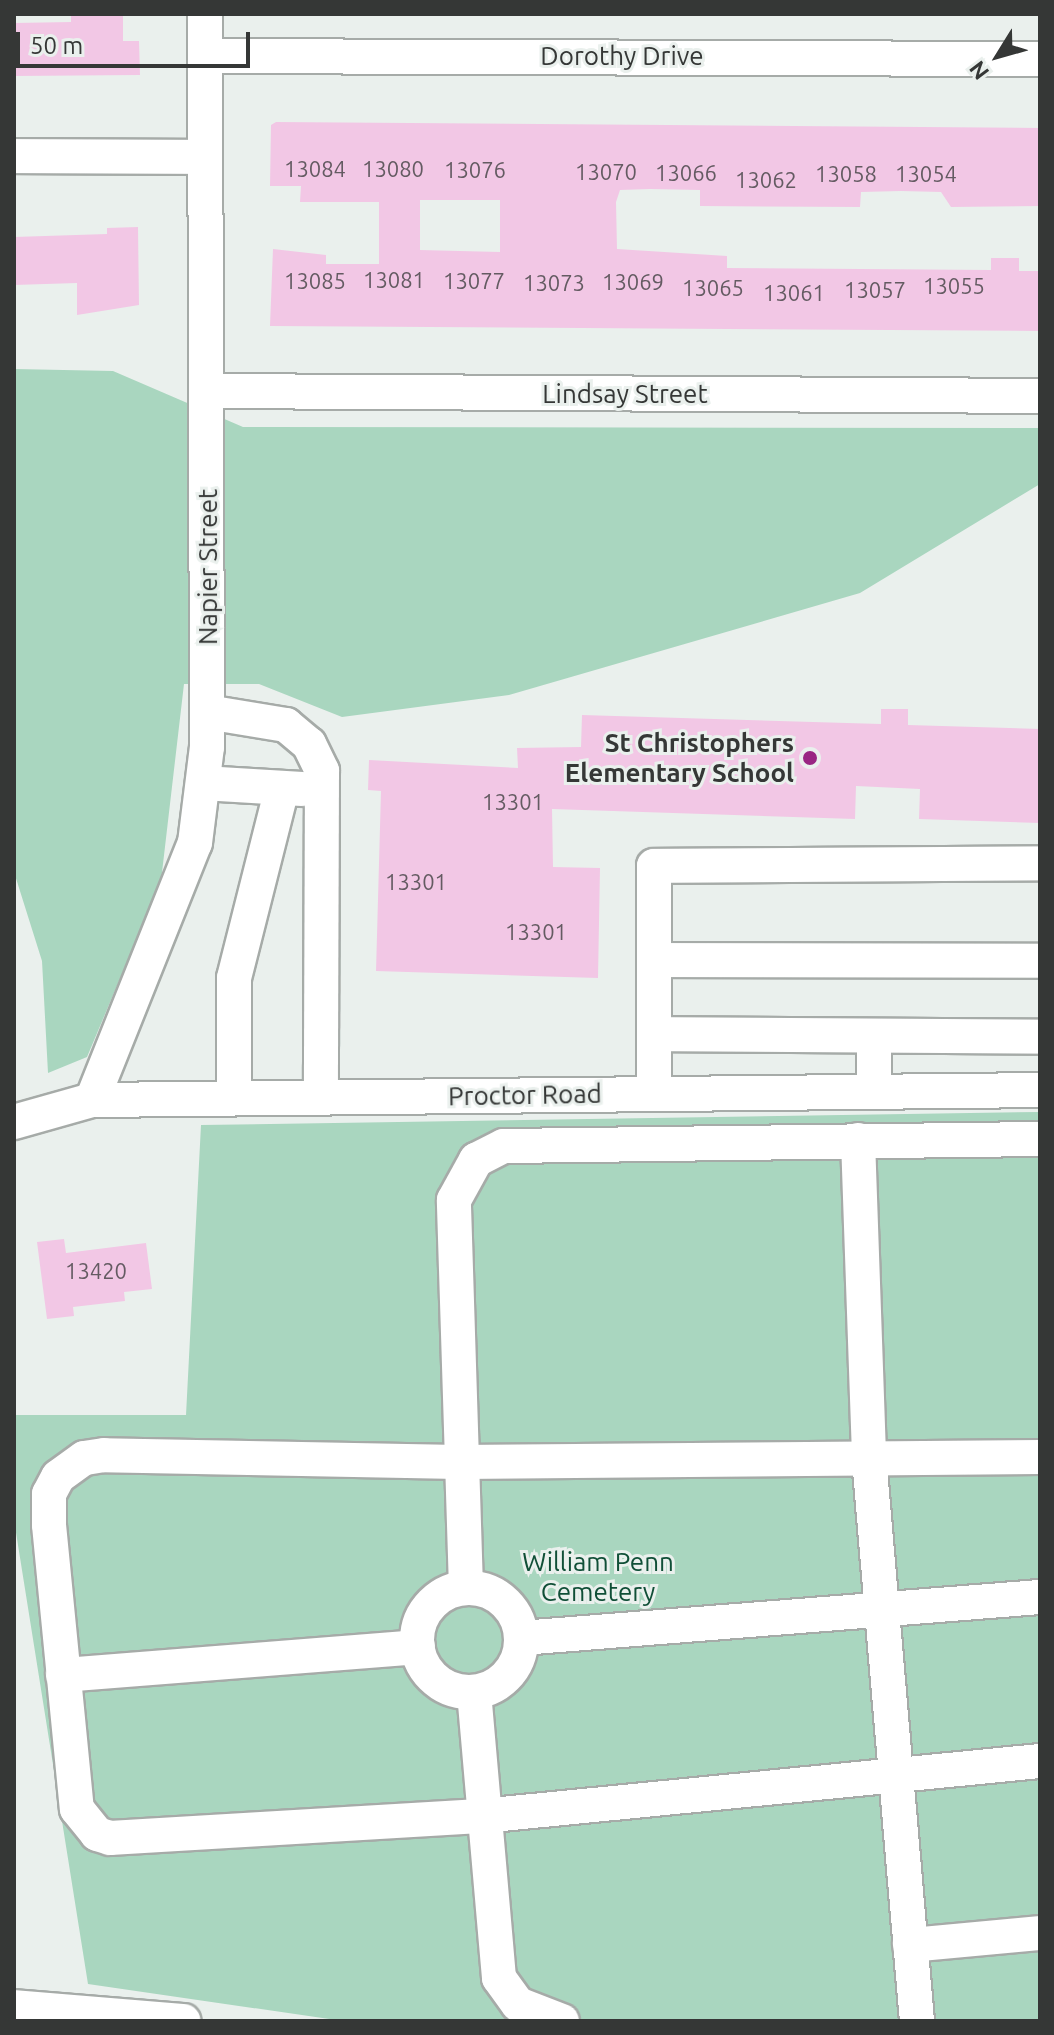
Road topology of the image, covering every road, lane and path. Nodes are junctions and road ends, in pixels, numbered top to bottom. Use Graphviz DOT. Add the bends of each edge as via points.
graph roads {
  1 [pos="205,14"];
  2 [pos="205,56"];
  3 [pos="1040,59"];
  4 [pos="14,156"];
  5 [pos="204,157"];
  6 [pos="209,391"];
  7 [pos="1040,396"];
  8 [pos="207,712"];
  9 [pos="203,783"];
  10 [pos="282,788"];
  11 [pos="322,790"];
  12 [pos="1040,863"];
  13 [pos="654,960"];
  14 [pos="1040,961"];
  15 [pos="655,1034"];
  16 [pos="874,1036"];
  17 [pos="1040,1037"];
  18 [pos="1040,1090"];
  19 [pos="874,1092"];
  20 [pos="654,1094"];
  21 [pos="321,1097"];
  22 [pos="234,1098"];
  23 [pos="92,1100"];
  24 [pos="14,1122"];
  25 [pos="1040,1139"];
  26 [pos="858,1140"];
  27 [pos="1040,1457"];
  28 [pos="869,1458"];
  29 [pos="459,1462"];
  30 [pos="466,1588"];
  31 [pos="1040,1597"];
  32 [pos="879,1608"];
  33 [pos="521,1638"];
  34 [pos="418,1647"];
  35 [pos="63,1675"];
  36 [pos="474,1692"];
  37 [pos="1040,1761"];
  38 [pos="893,1774"];
  39 [pos="484,1815"];
  40 [pos="1040,1933"];
  41 [pos="910,1945"];
  42 [pos="14,2007"];
  43 [pos="183,2021"];
  44 [pos="562,2021"];
  45 [pos="917,2021"];
  1 -- 2 [label="street, Napier Street"];
  2 -- 3 [label="street, Dorothy Drive"];
  2 -- 5 [label="street, Napier Street"];
  4 -- 5 [label="street"];
  5 -- 6 [label="street, Napier Street"];
  6 -- 7 [label="street, Lindsay Street"];
  6 -- 8 [label="street, Napier Street"];
  8 -- 9 [label="street, Napier Street"];
  8 -- 11 [label="street" via="286,725 309,744 322,771"];
  9 -- 10 [label="street"];
  9 -- 23 [label="street, Napier Street" via="195,843"];
  10 -- 11 [label="street"];
  10 -- 22 [label="street" via="234,978"];
  11 -- 21 [label="street"];
  12 -- 13 [label="street" via="654,866"];
  13 -- 14 [label="street"];
  13 -- 15 [label="street"];
  15 -- 16 [label="street"];
  15 -- 20 [label="street"];
  16 -- 17 [label="street"];
  16 -- 19 [label="street"];
  18 -- 19 [label="street, Proctor Road"];
  19 -- 20 [label="street, Proctor Road"];
  20 -- 21 [label="street, Proctor Road"];
  21 -- 22 [label="street, Proctor Road"];
  22 -- 23 [label="street, Proctor Road"];
  23 -- 24 [label="street, Proctor Road"];
  25 -- 26 [label="street"];
  26 -- 28 [label="street"];
  26 -- 29 [label="street" via="504,1146 476,1160 454,1200"];
  27 -- 28 [label="street"];
  28 -- 29 [label="street"];
  28 -- 32 [label="street"];
  29 -- 30 [label="street"];
  29 -- 35 [label="street" via="84,1458 58,1477 49,1494"];
  30 -- 33 [label="street" via="503,1601"];
  30 -- 34 [label="street" via="440,1597 427,1609"];
  31 -- 32 [label="street"];
  32 -- 33 [label="street"];
  32 -- 38 [label="street"];
  33 -- 36 [label="street" via="505,1678"];
  34 -- 35 [label="street"];
  34 -- 36 [label="street" via="440,1684"];
  35 -- 39 [label="street" via="77,1809 97,1834 132,1840"];
  36 -- 39 [label="street"];
  37 -- 38 [label="street"];
  38 -- 39 [label="street"];
  38 -- 41 [label="street"];
  39 -- 44 [label="street" via="499,1978 518,2004"];
  40 -- 41 [label="street"];
  41 -- 45 [label="street"];
  42 -- 43 [label="street"];
}
